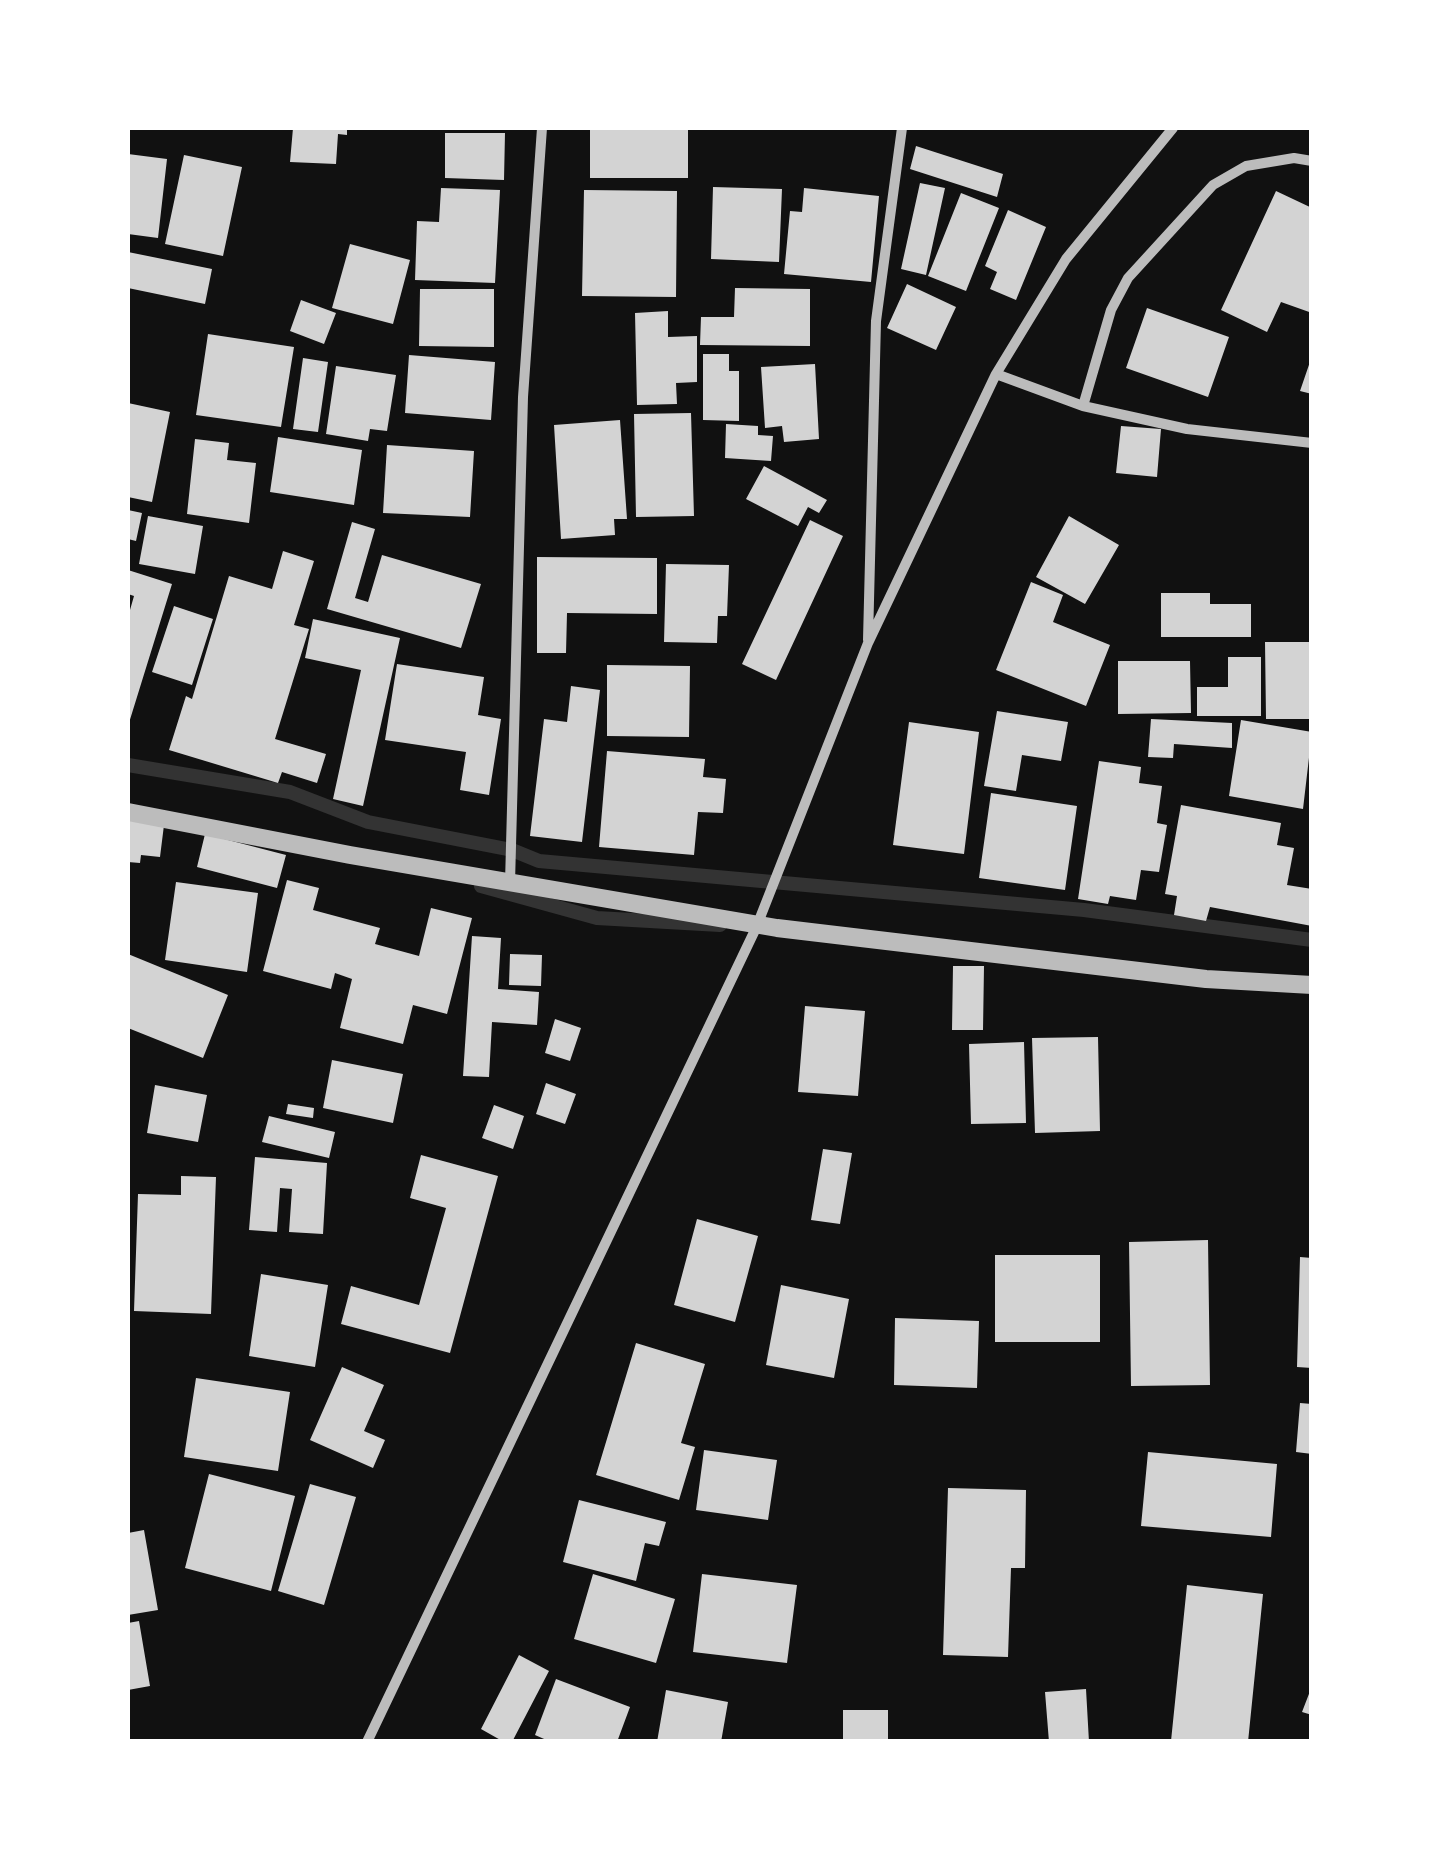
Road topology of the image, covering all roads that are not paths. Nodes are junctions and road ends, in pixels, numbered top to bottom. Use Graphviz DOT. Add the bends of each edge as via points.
graph roads {
  1 [pos="542,128"];
  2 [pos="902,128"];
  3 [pos="1174,128"];
  4 [pos="1312,162"];
  5 [pos="996,374"];
  6 [pos="1083,406"];
  7 [pos="1312,443"];
  8 [pos="868,643"];
  9 [pos="128,812"];
  10 [pos="510,883"];
  11 [pos="757,924"];
  12 [pos="1312,985"];
  13 [pos="367,1742"];
  1 -- 10 [label="street" via="522,396"];
  2 -- 8 [label="street" via="875,340"];
  3 -- 5 [label="street" via="1066,259"];
  4 -- 6 [label="street" via="1294,158 1246,166 1213,185 1128,278 1111,310"];
  5 -- 6 [label="street"];
  5 -- 8 [label="street"];
  6 -- 7 [label="street" via="1187,429"];
  8 -- 11 [label="street"];
  9 -- 10 [label="street"];
  10 -- 11 [label="street"];
  11 -- 12 [label="street" via="1206,980"];
  11 -- 13 [label="street"];
}
